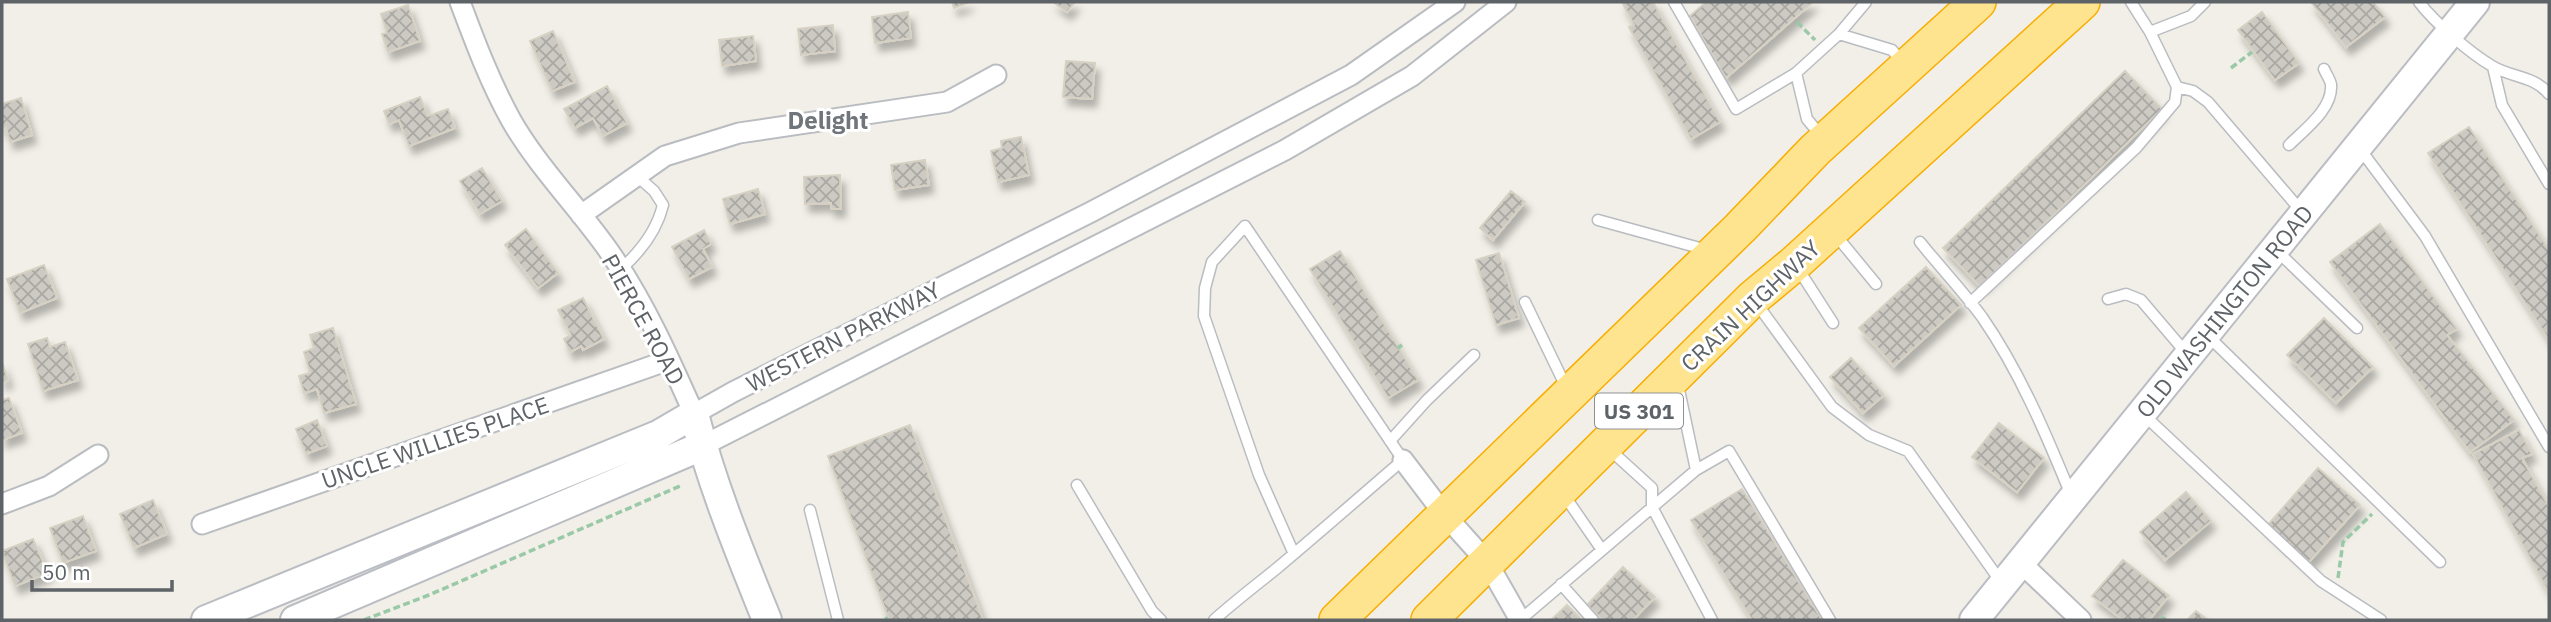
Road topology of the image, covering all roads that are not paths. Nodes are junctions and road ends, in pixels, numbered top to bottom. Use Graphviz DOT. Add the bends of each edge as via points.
graph roads {
  1 [pos="460,2"];
  2 [pos="1455,2"];
  3 [pos="1506,2"];
  4 [pos="1674,2"];
  5 [pos="1866,2"];
  6 [pos="1978,2"];
  7 [pos="2082,2"];
  8 [pos="2131,2"];
  9 [pos="2205,2"];
  10 [pos="2419,2"];
  11 [pos="2474,2"];
  12 [pos="2150,32"];
  13 [pos="2450,32"];
  14 [pos="1839,34"];
  15 [pos="2493,66"];
  16 [pos="1907,67"];
  17 [pos="2324,69"];
  18 [pos="1796,73"];
  19 [pos="996,75"];
  20 [pos="2177,87"];
  21 [pos="2549,94"];
  22 [pos="1825,141"];
  23 [pos="2289,145"];
  24 [pos="2357,145"];
  25 [pos="637,176"];
  26 [pos="2549,184"];
  27 [pos="2303,213"];
  28 [pos="581,215"];
  29 [pos="1598,220"];
  30 [pos="1832,230"];
  31 [pos="1920,242"];
  32 [pos="2274,248"];
  33 [pos="1714,253"];
  34 [pos="1795,263"];
  35 [pos="621,269"];
  36 [pos="1876,284"];
  37 [pos="1753,298"];
  38 [pos="2108,299"];
  39 [pos="1525,302"];
  40 [pos="1970,303"];
  41 [pos="1833,323"];
  42 [pos="2357,328"];
  43 [pos="2197,344"];
  44 [pos="1474,355"];
  45 [pos="669,360"];
  46 [pos="1675,374"];
  47 [pos="1569,393"];
  48 [pos="2141,412"];
  49 [pos="694,414"];
  50 [pos="1390,441"];
  51 [pos="1604,444"];
  52 [pos="702,446"];
  53 [pos="2549,447"];
  54 [pos="98,455"];
  55 [pos="1403,460"];
  56 [pos="1696,470"];
  57 [pos="1076,485"];
  58 [pos="1560,489"];
  59 [pos="2072,498"];
  60 [pos="2,504"];
  61 [pos="1652,507"];
  62 [pos="810,510"];
  63 [pos="1444,514"];
  64 [pos="202,524"];
  65 [pos="1602,550"];
  66 [pos="1294,554"];
  67 [pos="1487,562"];
  68 [pos="2020,562"];
  69 [pos="2440,562"];
  70 [pos="1561,584"];
  71 [pos="2003,584"];
  72 [pos="1434,618"];
  73 [pos="836,619"];
  74 [pos="206,620"];
  75 [pos="295,620"];
  76 [pos="767,620"];
  77 [pos="1161,620"];
  78 [pos="1214,620"];
  79 [pos="1337,620"];
  80 [pos="1520,620"];
  81 [pos="1593,620"];
  82 [pos="1712,620"];
  83 [pos="1830,620"];
  84 [pos="1973,620"];
  85 [pos="2081,620"];
  86 [pos="2381,620"];
  1 -- 28 [label="street, PIERCE ROAD" via="512,120"];
  2 -- 49 [label="street, WESTERN PARKWAY" via="1340,81"];
  3 -- 52 [label="street, WESTERN PARKWAY" via="1412,76 1285,150"];
  4 -- 18 [label="lane" via="1736,109"];
  5 -- 14 [label="lane"];
  6 -- 16 [label="highway, US 301"];
  7 -- 30 [label="highway, CRAIN HIGHWAY / US 301"];
  8 -- 12 [label="lane"];
  9 -- 12 [label="lane" via="2191,16"];
  10 -- 13 [label="lane"];
  11 -- 13 [label="main road, OLD WASHINGTON ROAD"];
  12 -- 20 [label="lane"];
  13 -- 15 [label="lane"];
  13 -- 24 [label="main road, OLD WASHINGTON ROAD"];
  14 -- 16 [label="lane" via="1892,50"];
  14 -- 18 [label="lane"];
  15 -- 21 [label="lane" via="2540,83"];
  15 -- 26 [label="lane" via="2502,105"];
  16 -- 22 [label="highway, US 301"];
  17 -- 23 [label="lane" via="2331,85 2327,104"];
  18 -- 22 [label="lane" via="1807,118"];
  19 -- 25 [label="street" via="947,102 739,133 665,156"];
  20 -- 27 [label="lane" via="2208,102"];
  20 -- 40 [label="lane" via="2175,102 2136,148"];
  22 -- 33 [label="highway, US 301"];
  24 -- 27 [label="main road, OLD WASHINGTON ROAD"];
  24 -- 53 [label="lane" via="2425,236"];
  25 -- 28 [label="street"];
  25 -- 35 [label="lane" via="663,205 660,219 639,252"];
  27 -- 32 [label="main road, OLD WASHINGTON ROAD"];
  28 -- 35 [label="street, PIERCE ROAD"];
  29 -- 33 [label="lane"];
  30 -- 34 [label="highway, CRAIN HIGHWAY / US 301"];
  30 -- 36 [label="lane"];
  31 -- 40 [label="lane"];
  32 -- 42 [label="lane"];
  32 -- 43 [label="main road, OLD WASHINGTON ROAD"];
  33 -- 47 [label="highway, US 301"];
  34 -- 37 [label="highway, CRAIN HIGHWAY / US 301"];
  34 -- 41 [label="lane"];
  35 -- 45 [label="street, PIERCE ROAD"];
  37 -- 46 [label="highway, CRAIN HIGHWAY / US 301"];
  37 -- 71 [label="lane" via="1832,408 1869,435 1908,451"];
  38 -- 43 [label="lane" via="2126,294 2141,300"];
  39 -- 47 [label="lane"];
  40 -- 59 [label="lane" via="2012,367"];
  43 -- 48 [label="main road, OLD WASHINGTON ROAD"];
  43 -- 69 [label="lane"];
  44 -- 50 [label="lane"];
  45 -- 49 [label="street, PIERCE ROAD"];
  45 -- 64 [label="street, UNCLE WILLIES PLACE"];
  46 -- 51 [label="highway, CRAIN HIGHWAY / US 301"];
  46 -- 56 [label="lane"];
  47 -- 63 [label="highway, US 301"];
  48 -- 59 [label="main road, OLD WASHINGTON ROAD"];
  48 -- 86 [label="lane" via="2321,582"];
  49 -- 52 [label="main road, PIERCE ROAD"];
  49 -- 74 [label="main road, WESTERN PARKWAY" via="658,435"];
  50 -- 55 [label="lane"];
  50 -- 66 [label="lane" via="1245,226 1212,262 1204,316 1259,475"];
  51 -- 58 [label="highway, CRAIN HIGHWAY / US 301"];
  51 -- 61 [label="lane" via="1652,488"];
  52 -- 75 [label="main road, WESTERN PARKWAY"];
  52 -- 76 [label="main road, PIERCE ROAD"];
  54 -- 60 [label="street" via="49,486"];
  55 -- 63 [label="street"];
  55 -- 66 [label="lane"];
  56 -- 61 [label="lane"];
  56 -- 83 [label="lane" via="1730,451"];
  57 -- 77 [label="lane"];
  58 -- 65 [label="lane"];
  58 -- 67 [label="highway, CRAIN HIGHWAY / US 301"];
  59 -- 68 [label="main road, OLD WASHINGTON ROAD"];
  61 -- 65 [label="lane"];
  61 -- 82 [label="lane"];
  62 -- 73 [label="lane"];
  63 -- 67 [label="street"];
  63 -- 79 [label="highway, US 301"];
  65 -- 70 [label="lane"];
  66 -- 78 [label="lane"];
  67 -- 72 [label="highway, CRAIN HIGHWAY / US 301"];
  67 -- 80 [label="street"];
  68 -- 71 [label="main road, OLD WASHINGTON ROAD"];
  68 -- 85 [label="street"];
  70 -- 80 [label="lane"];
  70 -- 81 [label="lane"];
  71 -- 84 [label="main road, OLD WASHINGTON ROAD"];
}
